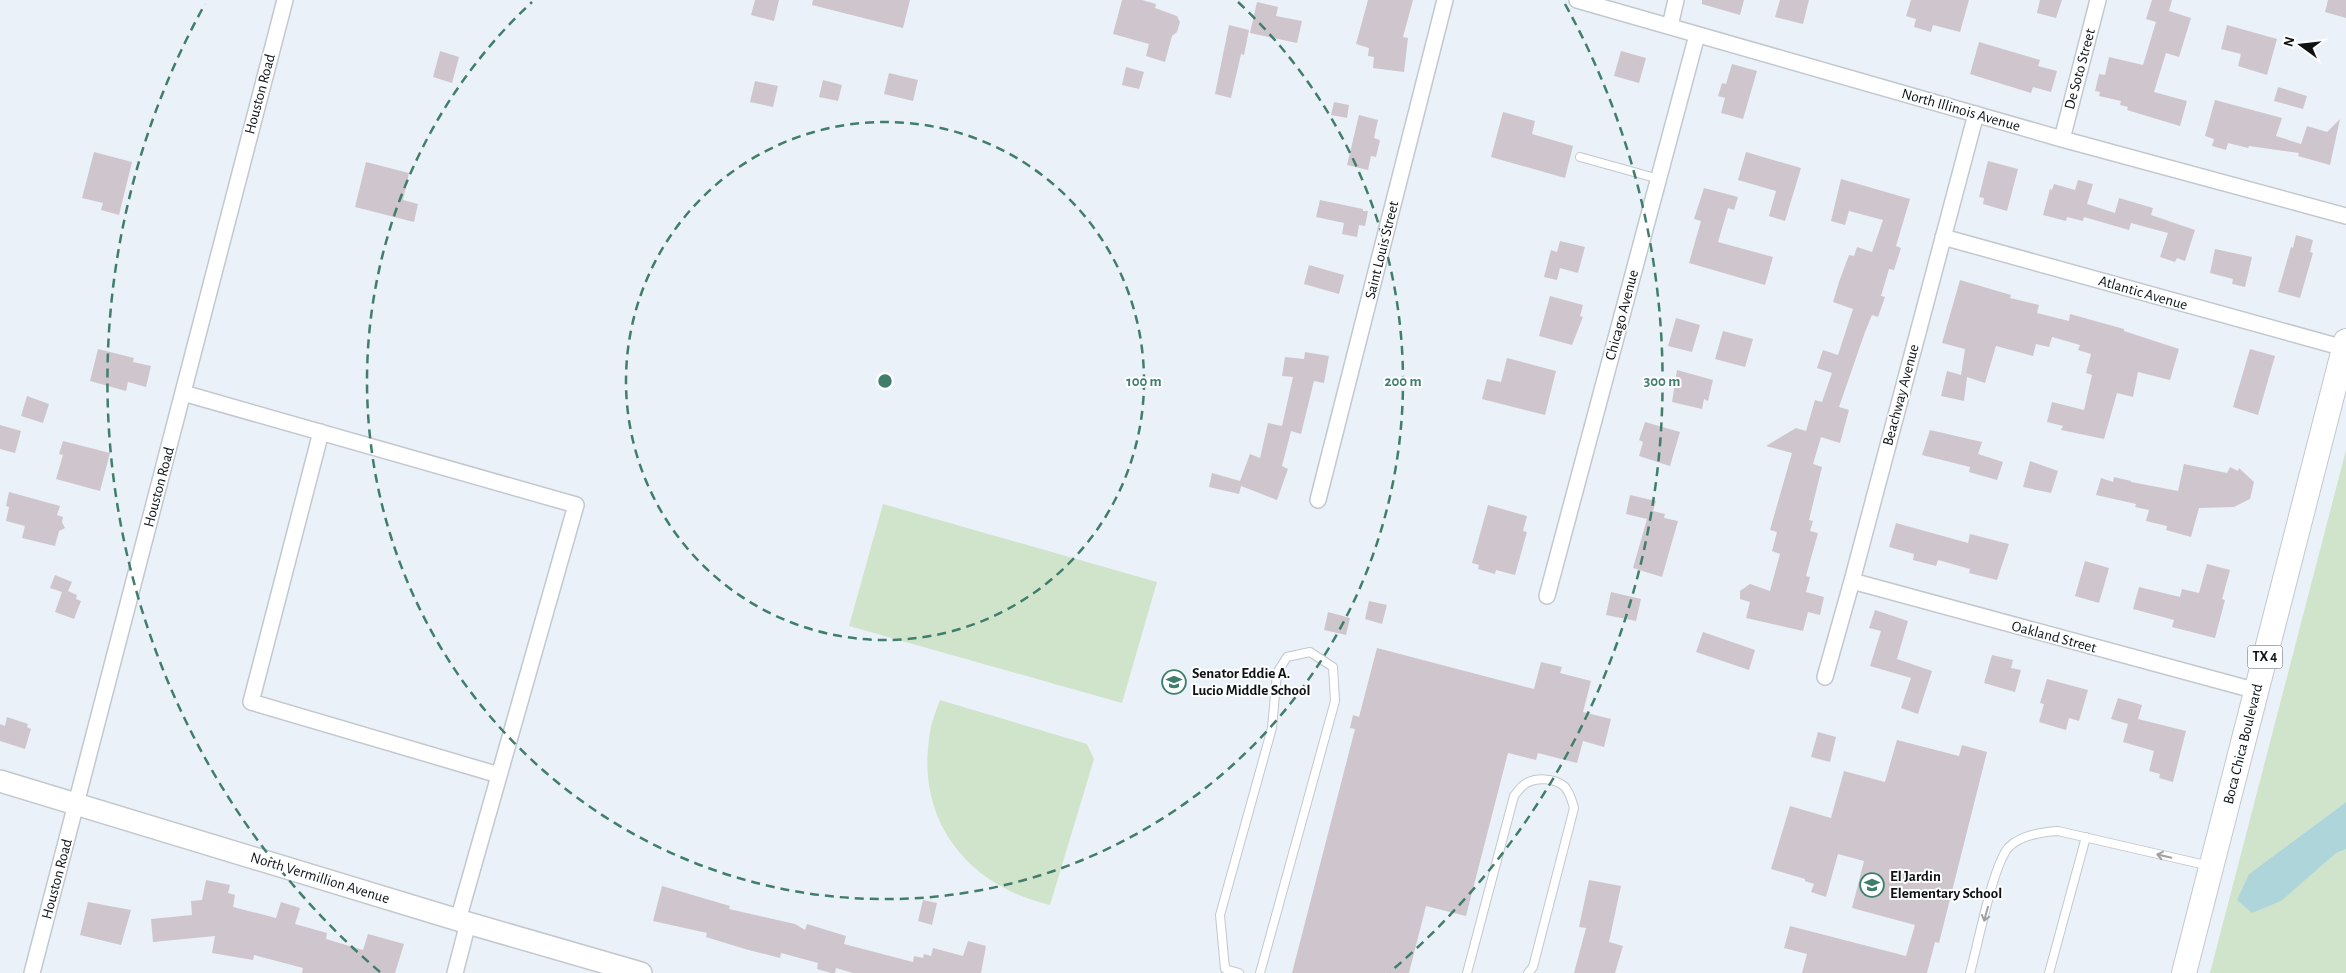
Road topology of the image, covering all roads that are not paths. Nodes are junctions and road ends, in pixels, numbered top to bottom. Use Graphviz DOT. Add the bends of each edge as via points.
graph roads {
  1 [pos="285,0"];
  2 [pos="1445,0"];
  3 [pos="1577,0"];
  4 [pos="1676,0"];
  5 [pos="2098,0"];
  6 [pos="1670,26"];
  7 [pos="1698,34"];
  8 [pos="1976,114"];
  9 [pos="2062,139"];
  10 [pos="1580,157"];
  11 [pos="1659,180"];
  12 [pos="2346,216"];
  13 [pos="1943,237"];
  14 [pos="2345,345"];
  15 [pos="183,393"];
  16 [pos="321,432"];
  17 [pos="1318,500"];
  18 [pos="1852,581"];
  19 [pos="1547,596"];
  20 [pos="1825,677"];
  21 [pos="2256,691"];
  22 [pos="499,775"];
  23 [pos="0,781"];
  24 [pos="76,804"];
  25 [pos="2086,837"];
  26 [pos="2212,867"];
  27 [pos="463,922"];
  28 [pos="32,973"];
  29 [pos="455,973"];
  30 [pos="641,973"];
  31 [pos="1239,973"];
  32 [pos="1260,973"];
  33 [pos="1467,973"];
  34 [pos="1528,973"];
  35 [pos="1970,973"];
  36 [pos="2049,973"];
  37 [pos="2184,973"];
  1 -- 15 [label="street, Houston Road"];
  2 -- 17 [label="street, Saint Louis Street"];
  3 -- 6 [label="street, North Illinois Avenue"];
  4 -- 6 [label="street"];
  5 -- 9 [label="street, De Soto Street"];
  6 -- 7 [label="street, North Illinois Avenue"];
  7 -- 8 [label="street, North Illinois Avenue"];
  7 -- 11 [label="street, Chicago Avenue"];
  8 -- 9 [label="street, North Illinois Avenue"];
  8 -- 13 [label="street, Beachway Avenue"];
  9 -- 12 [label="street, North Illinois Avenue"];
  10 -- 11 [label="lane"];
  11 -- 19 [label="street, Chicago Avenue"];
  13 -- 14 [label="street, Atlantic Avenue"];
  13 -- 18 [label="street, Beachway Avenue"];
  14 -- 21 [label="main road, Boca Chica Boulevard / TX 4"];
  15 -- 16 [label="street"];
  15 -- 24 [label="street, Houston Road"];
  16 -- 22 [label="street" via="251,702"];
  16 -- 22 [label="street" via="576,505"];
  18 -- 20 [label="street, Beachway Avenue"];
  18 -- 21 [label="street, Oakland Street"];
  21 -- 26 [label="main road, Boca Chica Boulevard / TX 4"];
  22 -- 27 [label="street"];
  23 -- 24 [label="street, North Vermillion Avenue"];
  24 -- 27 [label="street, North Vermillion Avenue"];
  24 -- 28 [label="street, Houston Road"];
  26 -- 25 [label="lane, one-way"];
  25 -- 35 [label="lane, one-way" via="2058,831 2033,833 2009,848 1996,875"];
  25 -- 36 [label="lane"];
  26 -- 37 [label="main road, Boca Chica Boulevard / TX 4"];
  27 -- 29 [label="street"];
  27 -- 30 [label="street, North Vermillion Avenue"];
  31 -- 32 [label="lane" via="1225,969 1220,915 1272,728 1277,673 1287,657 1310,652 1333,667 1335,701"];
  33 -- 34 [label="lane" via="1514,796 1525,784 1539,779 1564,786 1574,808 1533,967"];
}
